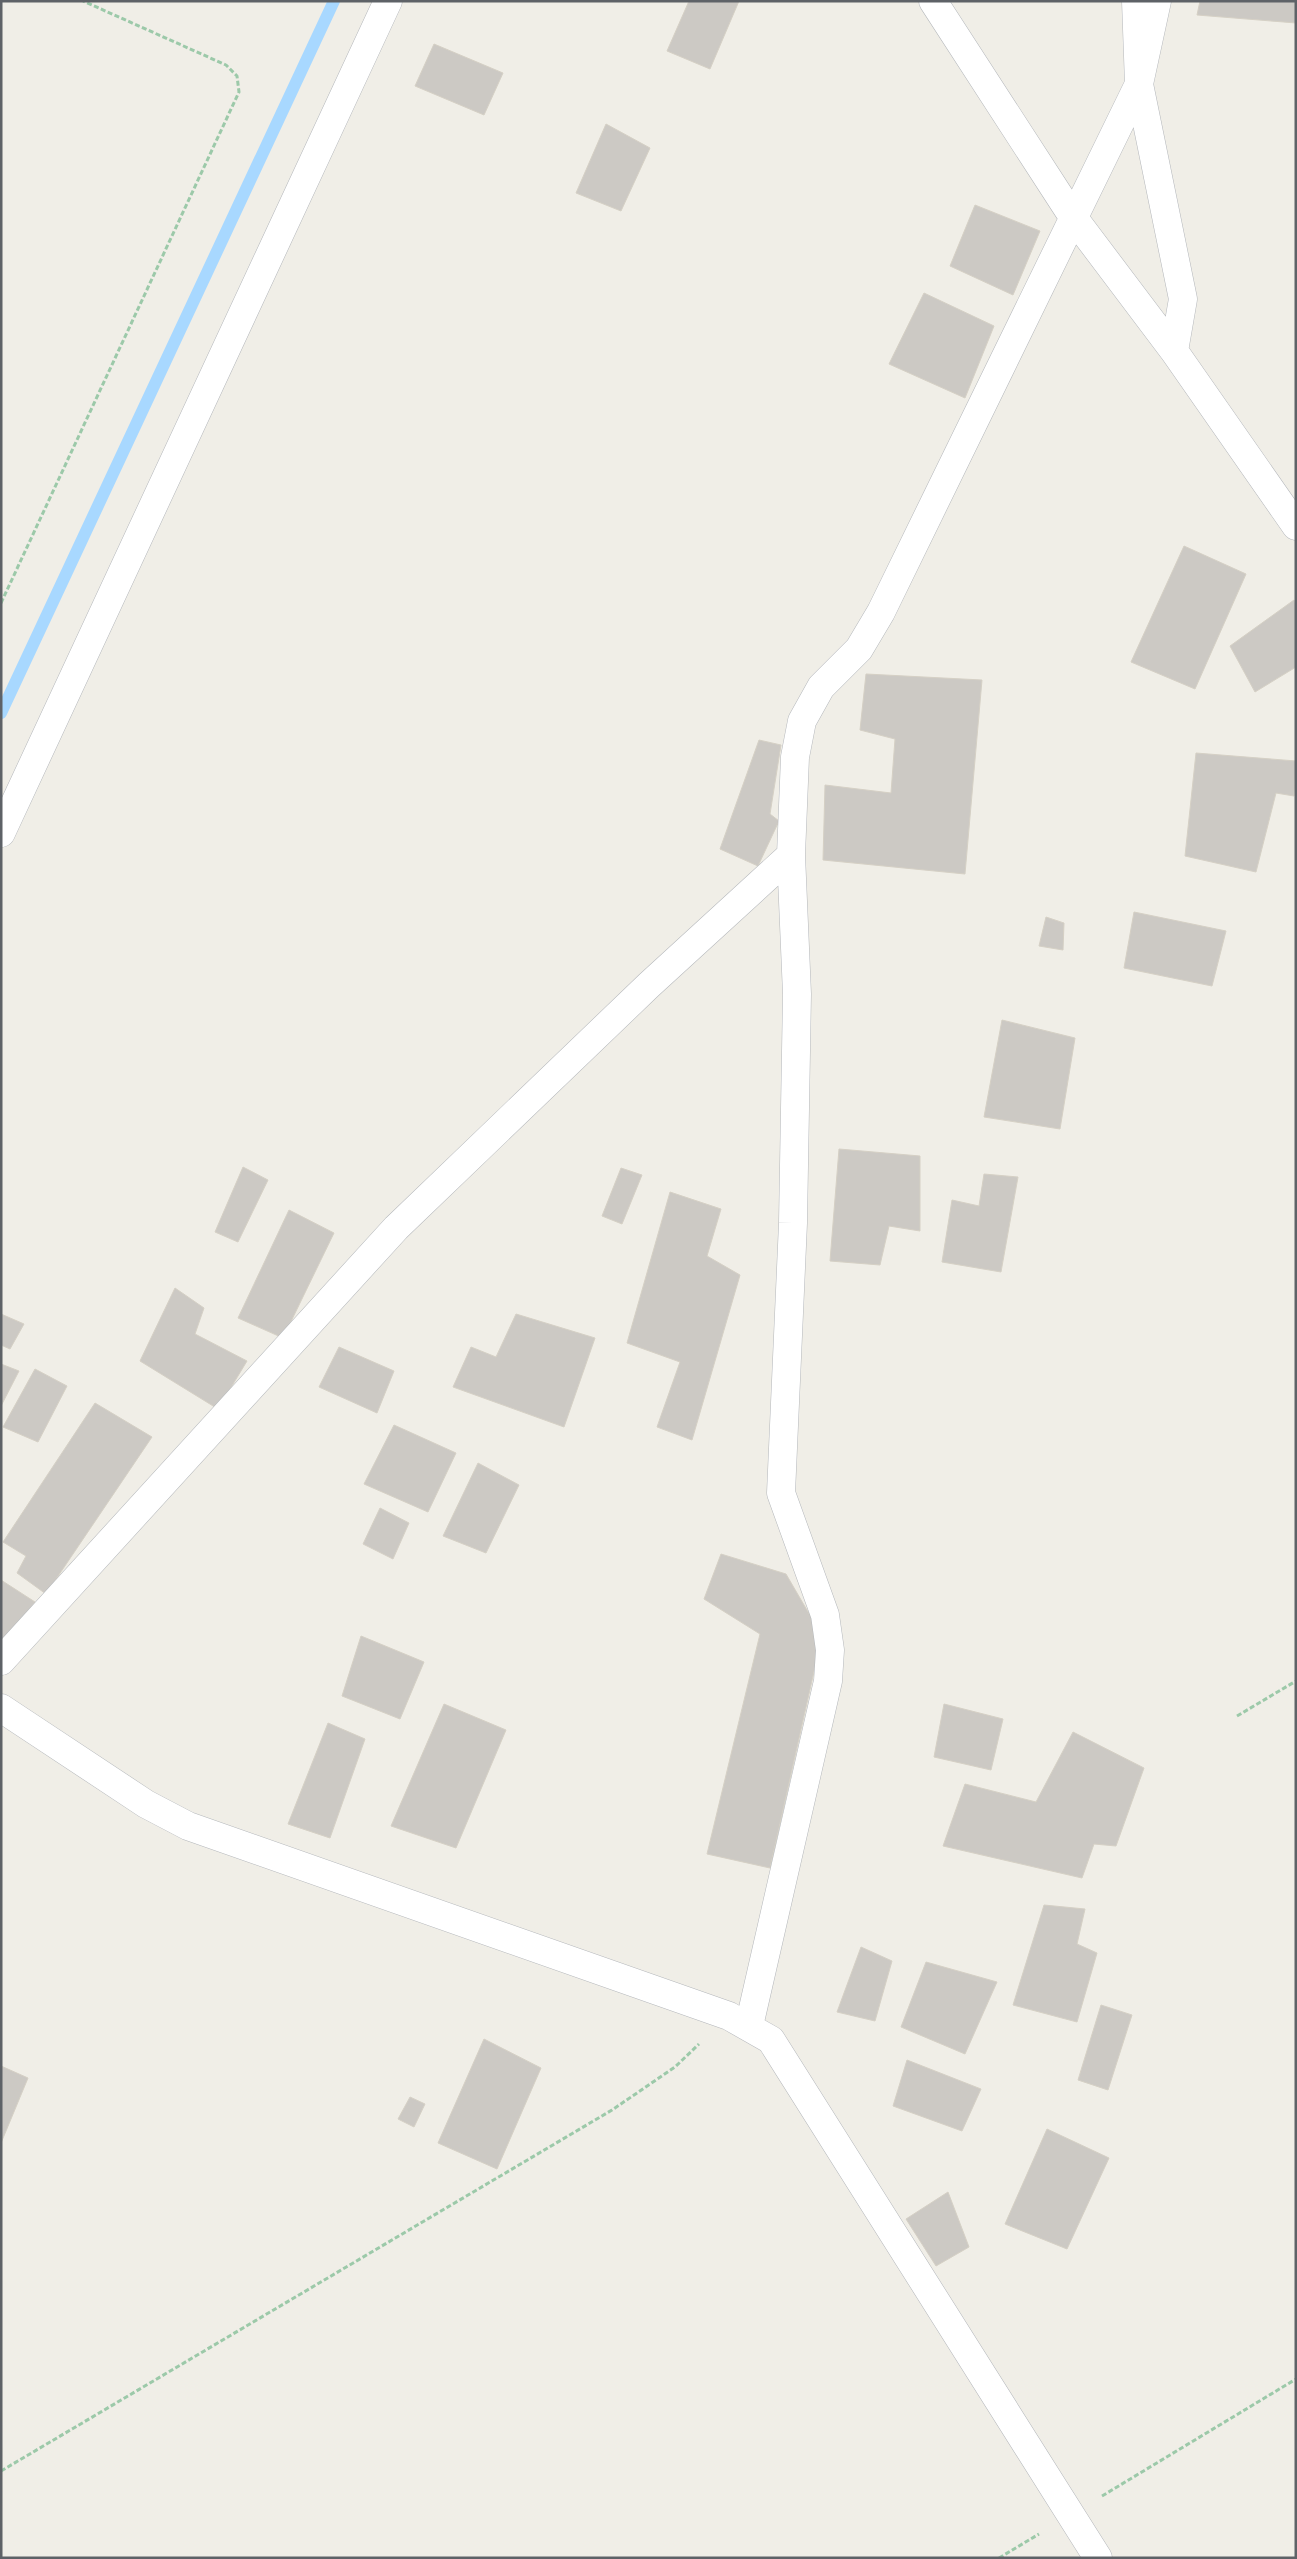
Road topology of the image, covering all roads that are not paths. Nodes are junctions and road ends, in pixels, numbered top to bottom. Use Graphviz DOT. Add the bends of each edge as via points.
graph roads {
  1 [pos="388,1"];
  2 [pos="933,1"];
  3 [pos="1136,1"];
  4 [pos="1157,1"];
  5 [pos="1139,84"];
  6 [pos="1073,217"];
  7 [pos="1174,351"];
  8 [pos="1296,526"];
  9 [pos="1,833"];
  10 [pos="791,855"];
  11 [pos="1,1661"];
  12 [pos="1,1708"];
  13 [pos="739,2021"];
  14 [pos="1098,2558"];
  1 -- 9 [label="street"];
  2 -- 6 [label="street"];
  3 -- 5 [label="street"];
  4 -- 5 [label="street"];
  5 -- 6 [label="street"];
  5 -- 7 [label="street" via="1183,300"];
  6 -- 7 [label="street"];
  6 -- 10 [label="street" via="881,612 859,650 821,687 802,721 795,757"];
  7 -- 8 [label="street"];
  10 -- 11 [label="street" via="649,985 396,1228"];
  10 -- 13 [label="street" via="796,1024 793,1223 782,1493 824,1615 830,1650 828,1681"];
  12 -- 13 [label="street" via="146,1804 188,1826"];
  13 -- 14 [label="street" via="771,2040"];
}
